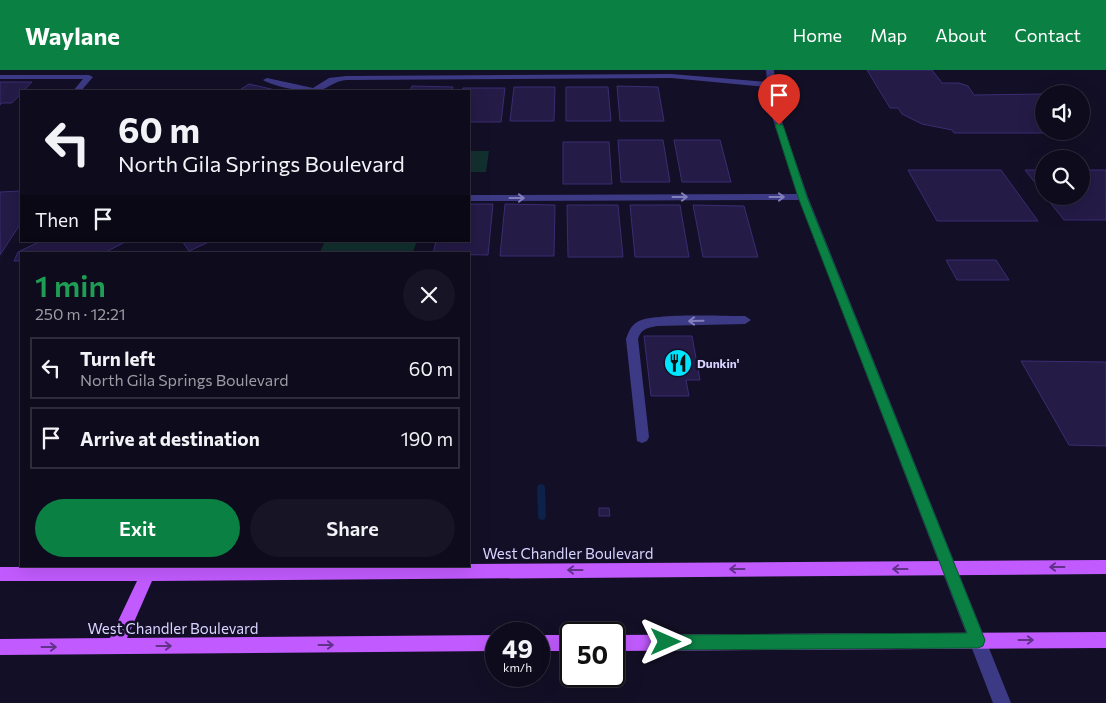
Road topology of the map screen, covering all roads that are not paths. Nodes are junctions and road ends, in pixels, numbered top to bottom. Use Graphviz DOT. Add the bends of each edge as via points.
graph roads {
  1 [pos="770,70"];
  2 [pos="0,77"];
  3 [pos="268,80"];
  4 [pos="770,85"];
  5 [pos="78,90"];
  6 [pos="310,90"];
  7 [pos="316,90"];
  8 [pos="803,197"];
  9 [pos="470,198"];
  10 [pos="745,320"];
  11 [pos="642,436"];
  12 [pos="1106,567"];
  13 [pos="949,568"];
  14 [pos="148,573"];
  15 [pos="0,574"];
  16 [pos="978,640"];
  17 [pos="1106,640"];
  18 [pos="485,643"];
  19 [pos="625,643"];
  20 [pos="115,646"];
  21 [pos="0,647"];
  22 [pos="1002,703"];
  1 -- 4 [label="street"];
  2 -- 5 [label="street" via="89,77"];
  3 -- 6 [label="street"];
  4 -- 7 [label="street" via="671,76 346,78 332,80"];
  4 -- 8 [label="street" via="772,104"];
  9 -- 8 [label="street, one-way"];
  8 -- 13 [label="street"];
  10 -- 11 [label="street, one-way" via="658,322 643,324 635,330 632,339"];
  12 -- 13 [label="main road, West Chandler Boulevard, one-way"];
  13 -- 14 [label="main road, West Chandler Boulevard, one-way"];
  13 -- 16 [label="street"];
  14 -- 15 [label="main road, West Chandler Boulevard"];
  14 -- 20 [label="main road"];
  16 -- 17 [label="main road, one-way"];
  16 -- 19 [label="main road"];
  16 -- 22 [label="street"];
  20 -- 18 [label="main road, West Chandler Boulevard, one-way"];
  21 -- 20 [label="main road, West Chandler Boulevard, one-way"];
}
